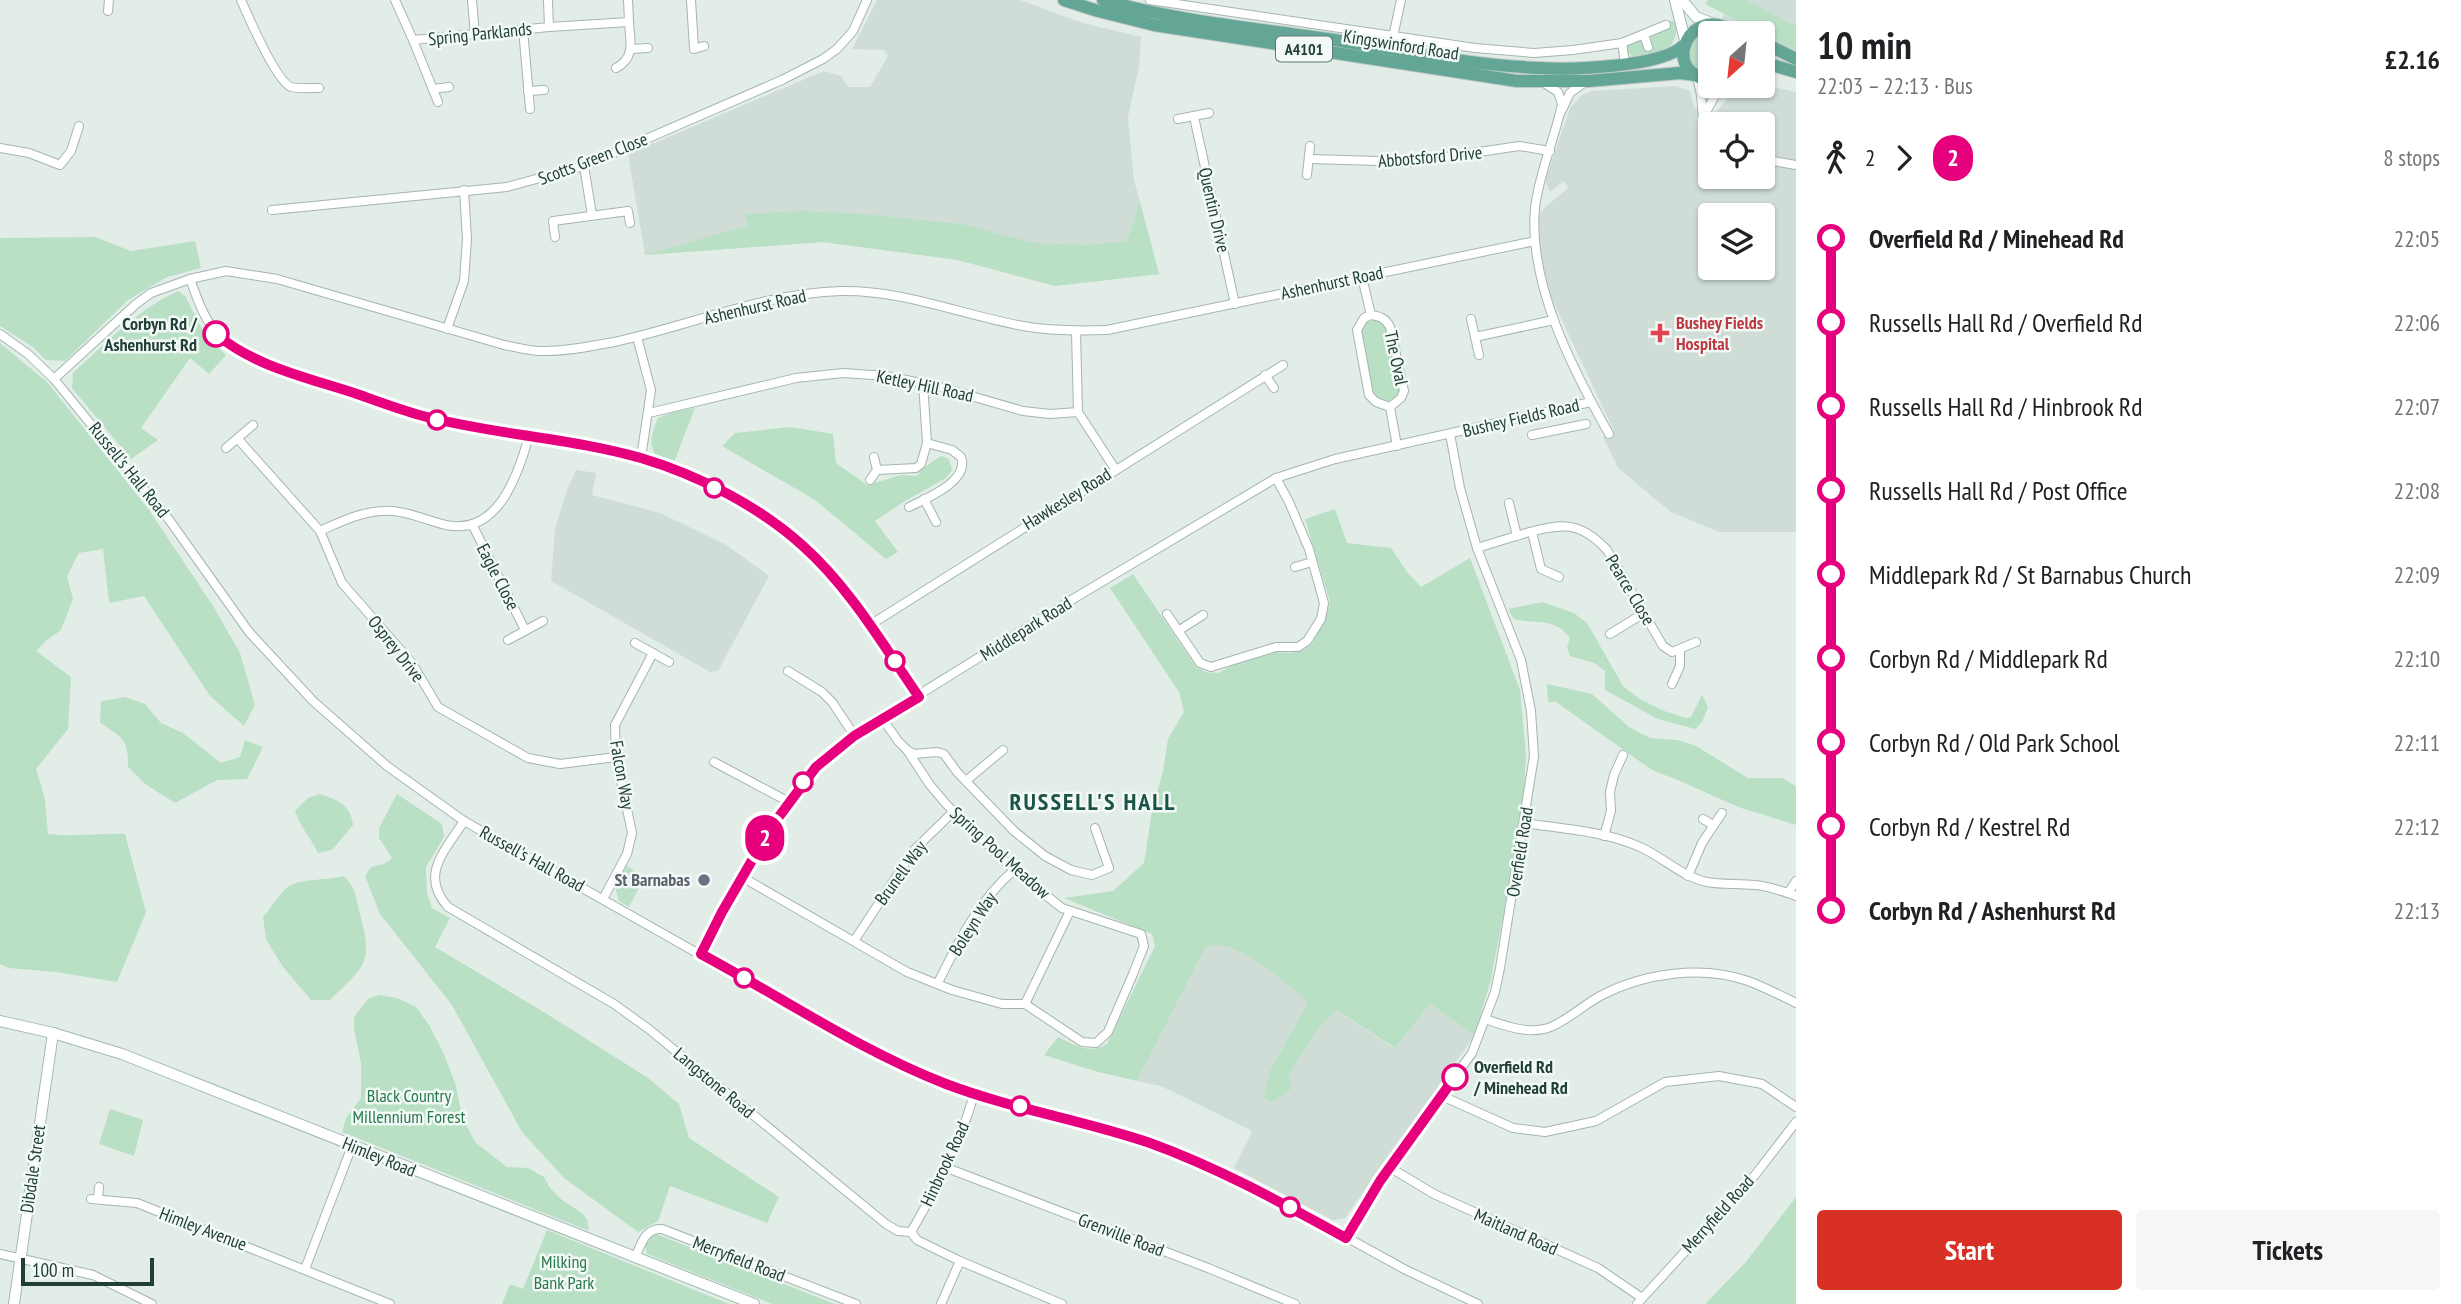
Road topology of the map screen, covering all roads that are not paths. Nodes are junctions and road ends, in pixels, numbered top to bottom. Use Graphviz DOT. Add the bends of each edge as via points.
graph roads {
  1 [pos="109,0"];
  2 [pos="241,0"];
  3 [pos="396,0"];
  4 [pos="472,0"];
  5 [pos="548,0"];
  6 [pos="628,0"];
  7 [pos="691,0"];
  8 [pos="867,0"];
  9 [pos="1064,0"];
  10 [pos="1103,0"];
  11 [pos="1150,0"];
  12 [pos="1401,0"];
  13 [pos="1675,0"];
  14 [pos="1682,0"];
  15 [pos="108,11"];
  16 [pos="1706,21"];
  17 [pos="629,22"];
  18 [pos="1666,26"];
  19 [pos="549,27"];
  20 [pos="1698,27"];
  21 [pos="523,29"];
  22 [pos="475,35"];
  23 [pos="1644,35"];
  24 [pos="1392,37"];
  25 [pos="413,40"];
  26 [pos="1622,43"];
  27 [pos="1684,43"];
  28 [pos="704,46"];
  29 [pos="1648,47"];
  30 [pos="648,48"];
  31 [pos="1775,48"];
  32 [pos="631,49"];
  33 [pos="1796,59"];
  34 [pos="1625,63"];
  35 [pos="1775,66"];
  36 [pos="617,68"];
  37 [pos="1796,72"];
  38 [pos="1695,75"];
  39 [pos="1698,76"];
  40 [pos="1589,80"];
  41 [pos="1541,82"];
  42 [pos="449,87"];
  43 [pos="319,88"];
  44 [pos="433,89"];
  45 [pos="544,90"];
  46 [pos="528,91"];
  47 [pos="438,102"];
  48 [pos="530,108"];
  49 [pos="1704,112"];
  50 [pos="1209,113"];
  51 [pos="1559,116"];
  52 [pos="1194,117"];
  53 [pos="1178,119"];
  54 [pos="79,126"];
  55 [pos="1310,146"];
  56 [pos="0,148"];
  57 [pos="1550,151"];
  58 [pos="1310,159"];
  59 [pos="1775,161"];
  60 [pos="1796,165"];
  61 [pos="584,166"];
  62 [pos="1307,174"];
  63 [pos="464,190"];
  64 [pos="272,209"];
  65 [pos="592,215"];
  66 [pos="630,223"];
  67 [pos="555,237"];
  68 [pos="1535,241"];
  69 [pos="1362,277"];
  70 [pos="190,278"];
  71 [pos="1235,304"];
  72 [pos="1371,315"];
  73 [pos="1471,319"];
  74 [pos="1554,320"];
  75 [pos="447,329"];
  76 [pos="1076,331"];
  77 [pos="0,334"];
  78 [pos="637,337"];
  79 [pos="1475,338"];
  80 [pos="1479,355"];
  81 [pos="1283,365"];
  82 [pos="1265,375"];
  83 [pos="54,379"];
  84 [pos="923,383"];
  85 [pos="1273,388"];
  86 [pos="1591,402"];
  87 [pos="1390,407"];
  88 [pos="1078,412"];
  89 [pos="649,413"];
  90 [pos="1541,414"];
  91 [pos="1586,424"];
  92 [pos="253,425"];
  93 [pos="1547,432"];
  94 [pos="1450,434"];
  95 [pos="1609,434"];
  96 [pos="1532,435"];
  97 [pos="528,436"];
  98 [pos="238,439"];
  99 [pos="927,443"];
  100 [pos="1397,446"];
  101 [pos="226,448"];
  102 [pos="874,457"];
  103 [pos="641,458"];
  104 [pos="1115,469"];
  105 [pos="877,470"];
  106 [pos="1276,478"];
  107 [pos="870,480"];
  108 [pos="924,499"];
  109 [pos="1509,503"];
  110 [pos="909,507"];
  111 [pos="936,522"];
  112 [pos="472,524"];
  113 [pos="320,531"];
  114 [pos="1532,531"];
  115 [pos="1517,536"];
  116 [pos="1477,548"];
  117 [pos="1312,562"];
  118 [pos="1295,567"];
  119 [pos="1559,577"];
  120 [pos="1644,613"];
  121 [pos="1167,614"];
  122 [pos="1203,615"];
  123 [pos="543,621"];
  124 [pos="870,625"];
  125 [pos="525,630"];
  126 [pos="1178,631"];
  127 [pos="1611,634"];
  128 [pos="508,640"];
  129 [pos="1696,642"];
  130 [pos="635,643"];
  131 [pos="1680,650"];
  132 [pos="653,653"];
  133 [pos="669,662"];
  134 [pos="788,671"];
  135 [pos="1672,684"];
  136 [pos="919,697"];
  137 [pos="882,718"];
  138 [pos="854,736"];
  139 [pos="907,750"];
  140 [pos="1003,750"];
  141 [pos="1623,755"];
  142 [pos="616,757"];
  143 [pos="714,762"];
  144 [pos="967,780"];
  145 [pos="789,802"];
  146 [pos="954,811"];
  147 [pos="1722,813"];
  148 [pos="1703,819"];
  149 [pos="464,821"];
  150 [pos="1525,823"];
  151 [pos="1713,825"];
  152 [pos="1094,828"];
  153 [pos="1604,836"];
  154 [pos="1014,870"];
  155 [pos="1688,876"];
  156 [pos="743,877"];
  157 [pos="1796,881"];
  158 [pos="1792,895"];
  159 [pos="603,899"];
  160 [pos="1070,911"];
  161 [pos="854,941"];
  162 [pos="701,954"];
  163 [pos="938,984"];
  164 [pos="1796,1003"];
  165 [pos="1025,1004"];
  166 [pos="1485,1019"];
  167 [pos="0,1021"];
  168 [pos="52,1033"];
  169 [pos="974,1094"];
  170 [pos="1441,1096"];
  171 [pos="1796,1107"];
  172 [pos="1796,1122"];
  173 [pos="352,1146"];
  174 [pos="1389,1167"];
  175 [pos="947,1168"];
  176 [pos="99,1186"];
  177 [pos="911,1232"];
  178 [pos="1346,1238"];
  179 [pos="0,1254"];
  180 [pos="635,1258"];
  181 [pos="19,1259"];
  182 [pos="960,1261"];
  183 [pos="305,1269"];
  184 [pos="1640,1301"];
  185 [pos="14,1304"];
  186 [pos="152,1304"];
  187 [pos="390,1304"];
  188 [pos="754,1304"];
  189 [pos="856,1304"];
  190 [pos="941,1304"];
  191 [pos="1062,1304"];
  192 [pos="1295,1304"];
  193 [pos="1478,1304"];
  1 -- 15 [label="street"];
  2 -- 43 [label="street" via="284,82 295,88"];
  3 -- 25 [label="street, Spring Parklands"];
  4 -- 22 [label="street"];
  5 -- 19 [label="street, Spring Parklands"];
  6 -- 17 [label="street"];
  7 -- 28 [label="street" via="694,50"];
  8 -- 61 [label="street, Scotts Green Close" via="853,32 823,60"];
  9 -- 41 [label="main road, Kingswinford Road / A4101" via="1154,25"];
  10 -- 34 [label="main road, Kingswinford Road / A4101" via="1175,16 1491,65 1546,68"];
  11 -- 24 [label="street, Kingswinford Road"];
  12 -- 24 [label="street"];
  13 -- 27 [label="main road"];
  14 -- 16 [label="main road" via="1696,17"];
  17 -- 19 [label="street, Spring Parklands"];
  17 -- 32 [label="street"];
  18 -- 23 [label="street, Kingswinford Road"];
  19 -- 21 [label="street, Spring Parklands"];
  20 -- 27 [label="main road, A4101"];
  21 -- 22 [label="street, Spring Parklands"];
  21 -- 46 [label="street"];
  22 -- 25 [label="street, Spring Parklands"];
  23 -- 26 [label="street, Kingswinford Road"];
  23 -- 29 [label="street"];
  24 -- 26 [label="street, Kingswinford Road" via="1534,53"];
  25 -- 44 [label="street"];
  26 -- 34 [label="street"];
  27 -- 34 [label="main road, Kingswinford Road / A4101" via="1676,53 1660,59"];
  27 -- 38 [label="main road" via="1685,64"];
  30 -- 32 [label="street"];
  31 -- 33 [label="main road"];
  32 -- 36 [label="street" via="626,63"];
  35 -- 37 [label="main road"];
  38 -- 39 [label="main road, A4101"];
  38 -- 40 [label="main road, Kingswinford Road / A4101"];
  38 -- 49 [label="street"];
  40 -- 41 [label="main road, Kingswinford Road / A4101"];
  40 -- 51 [label="street, Bushey Fields Road" via="1570,93"];
  41 -- 51 [label="street" via="1558,92"];
  42 -- 44 [label="street"];
  44 -- 47 [label="street"];
  45 -- 46 [label="street"];
  46 -- 48 [label="street"];
  50 -- 52 [label="street"];
  51 -- 57 [label="street, Bushey Fields Road"];
  52 -- 53 [label="street"];
  52 -- 71 [label="street, Quentin Drive"];
  54 -- 56 [label="street" via="71,151 60,165"];
  55 -- 58 [label="street"];
  57 -- 58 [label="street, Abbotsford Drive" via="1519,146 1413,162"];
  57 -- 68 [label="street, Bushey Fields Road" via="1537,198"];
  58 -- 62 [label="street"];
  59 -- 60 [label="street"];
  61 -- 63 [label="street, Scotts Green Close" via="507,187"];
  61 -- 65 [label="street"];
  63 -- 64 [label="street, Scotts Green Close"];
  63 -- 75 [label="street" via="464,281"];
  65 -- 66 [label="street" via="628,211"];
  65 -- 67 [label="street" via="553,221"];
  68 -- 69 [label="street, Ashenhurst Road"];
  68 -- 74 [label="street, Bushey Fields Road"];
  69 -- 71 [label="street, Ashenhurst Road"];
  69 -- 72 [label="street, The Oval"];
  70 -- 75 [label="street, Ashenhurst Road" via="226,271 250,273"];
  70 -- 83 [label="street, Ashenhurst Road" via="159,289 136,304"];
  70 -- 97 [label="street" via="208,324 248,357 408,412"];
  71 -- 76 [label="street, Ashenhurst Road" via="1107,330"];
  72 -- 87 [label="street, The Oval" via="1388,321 1404,391"];
  72 -- 87 [label="street, The Oval" via="1357,330 1369,395"];
  73 -- 79 [label="street"];
  74 -- 79 [label="street"];
  74 -- 86 [label="street, Bushey Fields Road"];
  75 -- 78 [label="street, Ashenhurst Road" via="540,351"];
  76 -- 78 [label="street, Ashenhurst Road" via="1022,326 888,294 843,291 755,303"];
  76 -- 88 [label="street"];
  77 -- 83 [label="street, Russell's Hall Road"];
  78 -- 89 [label="street" via="651,390"];
  79 -- 80 [label="street"];
  81 -- 82 [label="street, Hawkesley Road"];
  82 -- 85 [label="street"];
  82 -- 104 [label="street, Hawkesley Road"];
  83 -- 149 [label="street, Russell's Hall Road" via="170,521 258,642 313,701 387,766"];
  84 -- 88 [label="street, Ketley Hill Road" via="1023,411"];
  84 -- 89 [label="street, Ketley Hill Road" via="843,373"];
  84 -- 99 [label="street"];
  86 -- 90 [label="street, Bushey Fields Road"];
  86 -- 95 [label="street, Bushey Fields Road"];
  87 -- 100 [label="street, The Oval"];
  88 -- 104 [label="street"];
  89 -- 103 [label="street"];
  90 -- 93 [label="street"];
  90 -- 94 [label="street, Bushey Fields Road"];
  91 -- 93 [label="street"];
  92 -- 98 [label="street"];
  93 -- 96 [label="street"];
  94 -- 100 [label="street, Middlepark Road"];
  94 -- 116 [label="street, Overfield Road"];
  97 -- 103 [label="street"];
  97 -- 112 [label="street" via="520,467 503,499"];
  98 -- 101 [label="street"];
  98 -- 113 [label="street, Osprey Drive"];
  99 -- 105 [label="street" via="916,468"];
  99 -- 108 [label="street" via="952,450 963,462 958,476"];
  100 -- 106 [label="street, Middlepark Road"];
  102 -- 105 [label="street"];
  103 -- 124 [label="street" via="761,514 802,544 833,575"];
  104 -- 124 [label="street, Hawkesley Road"];
  105 -- 107 [label="street"];
  106 -- 117 [label="street"];
  106 -- 136 [label="street, Middlepark Road"];
  108 -- 110 [label="street"];
  108 -- 111 [label="street"];
  109 -- 115 [label="street"];
  112 -- 113 [label="street" via="458,527 384,510 360,514"];
  112 -- 125 [label="street, Eagle Close"];
  113 -- 142 [label="street, Osprey Drive" via="342,583 411,663 438,707 528,758 560,764"];
  114 -- 115 [label="street, Pearce Close"];
  114 -- 119 [label="street" via="1541,569"];
  114 -- 120 [label="street, Pearce Close" via="1564,525 1598,541"];
  115 -- 116 [label="street, Pearce Close"];
  116 -- 150 [label="street, Overfield Road" via="1521,660 1531,711 1534,756"];
  117 -- 118 [label="street"];
  117 -- 126 [label="street" via="1324,603 1321,619 1298,647 1276,646 1210,667 1200,663"];
  120 -- 127 [label="street"];
  120 -- 131 [label="street, Pearce Close" via="1663,646 1672,652"];
  121 -- 126 [label="street"];
  122 -- 126 [label="street"];
  123 -- 125 [label="street, Eagle Close"];
  124 -- 136 [label="street"];
  125 -- 128 [label="street, Eagle Close"];
  129 -- 131 [label="street"];
  130 -- 132 [label="street"];
  131 -- 135 [label="street" via="1680,666"];
  132 -- 133 [label="street"];
  132 -- 142 [label="street, Falcon Way" via="615,725"];
  134 -- 138 [label="street" via="822,692"];
  136 -- 137 [label="street, Middlepark Road"];
  137 -- 138 [label="street, Middlepark Road"];
  137 -- 139 [label="street, Spring Pool Meadow"];
  138 -- 145 [label="street, Middlepark Road" via="816,767"];
  139 -- 144 [label="street" via="944,754"];
  139 -- 146 [label="street, Spring Pool Meadow"];
  140 -- 144 [label="street"];
  141 -- 153 [label="street" via="1610,792 1611,811"];
  142 -- 159 [label="street, Falcon Way" via="632,833 627,854"];
  143 -- 145 [label="street"];
  144 -- 152 [label="street" via="1014,831 1071,870 1092,875 1109,868"];
  145 -- 156 [label="street, Middlepark Road"];
  146 -- 154 [label="street, Spring Pool Meadow"];
  146 -- 161 [label="street, Brunell Way" via="908,858"];
  147 -- 151 [label="street"];
  148 -- 151 [label="street"];
  149 -- 159 [label="street, Russell's Hall Road"];
  149 -- 177 [label="street, Langstone Road" via="434,876 436,893 448,907 614,1004 862,1206 898,1231"];
  150 -- 153 [label="street"];
  150 -- 166 [label="street, Overfield Road" via="1500,968"];
  151 -- 155 [label="street"];
  153 -- 155 [label="street" via="1642,848"];
  154 -- 160 [label="street, Spring Pool Meadow"];
  154 -- 163 [label="street, Boleyn Way" via="975,914"];
  155 -- 158 [label="street"];
  156 -- 161 [label="street, Spring Pool Meadow"];
  156 -- 162 [label="street, Middlepark Road"];
  157 -- 158 [label="street"];
  159 -- 162 [label="street, Russell's Hall Road"];
  160 -- 165 [label="street"];
  160 -- 165 [label="street, Spring Pool Meadow" via="1137,931 1144,939 1108,1032 1096,1044 1082,1042"];
  161 -- 163 [label="street, Spring Pool Meadow"];
  162 -- 169 [label="street, Russell's Hall Road" via="865,1048"];
  163 -- 165 [label="street, Spring Pool Meadow" via="1002,1004"];
  164 -- 166 [label="street" via="1726,975 1688,974 1628,984 1541,1030"];
  166 -- 170 [label="street, Overfield Road" via="1472,1054"];
  167 -- 168 [label="main road, Himley Road"];
  168 -- 173 [label="main road, Himley Road" via="122,1054"];
  168 -- 181 [label="main road, Dibdale Street"];
  169 -- 175 [label="street, Hinbrook Road"];
  169 -- 178 [label="street, Russell's Hall Road" via="1150,1143 1262,1191"];
  170 -- 171 [label="street" via="1513,1128 1545,1132 1596,1121 1665,1082 1719,1076 1762,1084"];
  170 -- 174 [label="street, Overfield Road"];
  172 -- 184 [label="street, Merryfield Road" via="1755,1175"];
  173 -- 180 [label="main road, Himley Road"];
  173 -- 183 [label="street"];
  174 -- 178 [label="street, Overfield Road"];
  174 -- 184 [label="street, Maitland Road" via="1434,1194 1598,1268"];
  175 -- 177 [label="street, Hinbrook Road"];
  175 -- 192 [label="street, Grenville Road"];
  176 -- 183 [label="street, Himley Avenue" via="95,1199 137,1203"];
  177 -- 182 [label="street, Langstone Road" via="917,1240"];
  178 -- 193 [label="street, Russell's Hall Road"];
  179 -- 181 [label="street"];
  180 -- 188 [label="main road, Himley Road"];
  180 -- 189 [label="street, Merryfield Road" via="649,1232 662,1229"];
  181 -- 185 [label="main road, Dibdale Street"];
  181 -- 186 [label="street" via="93,1275"];
  182 -- 190 [label="street"];
  182 -- 191 [label="street, Langstone Road"];
  183 -- 187 [label="street, Himley Avenue"];
}
